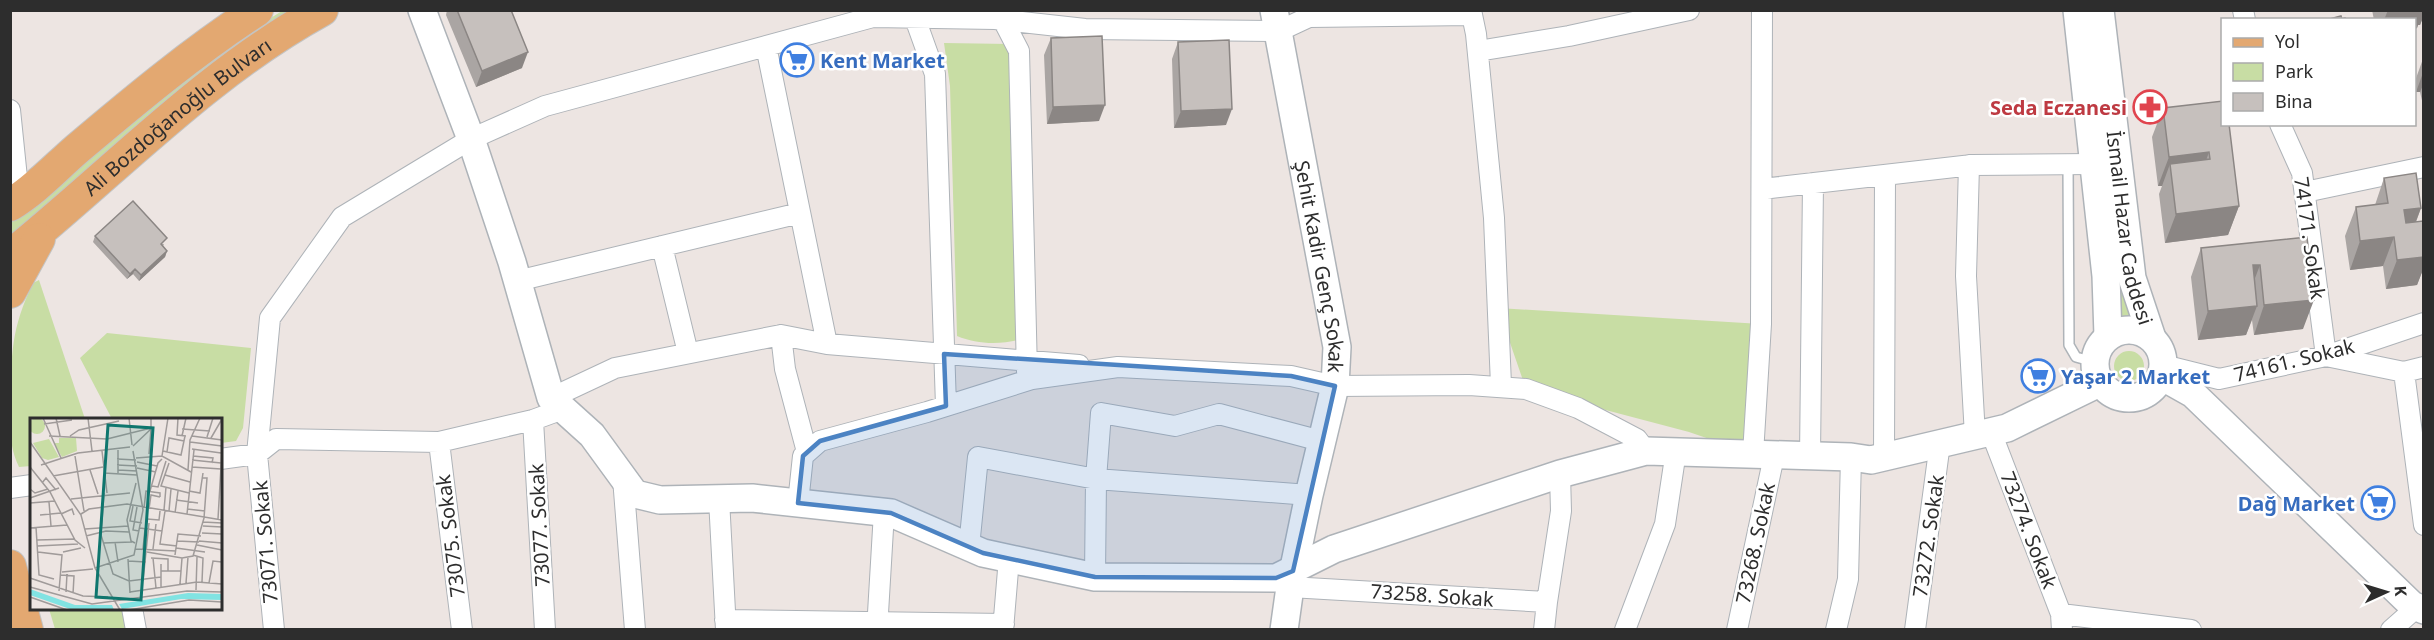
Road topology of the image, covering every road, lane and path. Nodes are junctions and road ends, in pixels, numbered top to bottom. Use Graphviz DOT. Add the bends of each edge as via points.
graph roads {
  1 [pos="257,10"];
  2 [pos="322,10"];
  3 [pos="422,10"];
  4 [pos="1689,10"];
  5 [pos="1762,10"];
  6 [pos="2077,10"];
  7 [pos="2100,10"];
  8 [pos="1472,13"];
  9 [pos="913,14"];
  10 [pos="1002,15"];
  11 [pos="1276,21"];
  12 [pos="766,46"];
  13 [pos="1478,51"];
  14 [pos="10,110"];
  15 [pos="2281,126"];
  16 [pos="471,139"];
  17 [pos="2081,164"];
  18 [pos="1969,165"];
  19 [pos="2424,167"];
  20 [pos="1885,175"];
  21 [pos="1813,183"];
  22 [pos="1762,189"];
  23 [pos="2305,192"];
  24 [pos="15,198"];
  25 [pos="800,213"];
  26 [pos="40,232"];
  27 [pos="10,246"];
  28 [pos="662,246"];
  29 [pos="10,256"];
  30 [pos="517,281"];
  31 [pos="10,292"];
  32 [pos="2424,323"];
  33 [pos="781,335"];
  34 [pos="2108,336"];
  35 [pos="2152,338"];
  36 [pos="827,344"];
  37 [pos="688,353"];
  38 [pos="944,354"];
  39 [pos="2326,356"];
  40 [pos="1027,360"];
  41 [pos="2424,367"];
  42 [pos="1114,368"];
  43 [pos="2162,370"];
  44 [pos="2097,372"];
  45 [pos="2404,372"];
  46 [pos="1028,381"];
  47 [pos="1335,386"];
  48 [pos="1501,386"];
  49 [pos="557,403"];
  50 [pos="946,406"];
  51 [pos="533,420"];
  52 [pos="1983,434"];
  53 [pos="1321,441"];
  54 [pos="439,442"];
  55 [pos="1940,443"];
  56 [pos="1646,451"];
  57 [pos="1676,451"];
  58 [pos="807,452"];
  59 [pos="257,454"];
  60 [pos="1764,455"];
  61 [pos="1810,457"];
  62 [pos="1851,457"];
  63 [pos="1884,457"];
  64 [pos="222,459"];
  65 [pos="1560,474"];
  66 [pos="623,478"];
  67 [pos="1096,479"];
  68 [pos="30,485"];
  69 [pos="10,488"];
  70 [pos="1309,495"];
  71 [pos="719,499"];
  72 [pos="798,503"];
  73 [pos="884,512"];
  74 [pos="2424,525"];
  75 [pos="969,547"];
  76 [pos="1009,558"];
  77 [pos="10,566"];
  78 [pos="1095,576"];
  79 [pos="1292,579"];
  80 [pos="1547,602"];
  81 [pos="2420,609"];
  82 [pos="132,610"];
  83 [pos="2062,622"];
  84 [pos="726,625"];
  85 [pos="877,626"];
  86 [pos="1004,627"];
  87 [pos="27,630"];
  88 [pos="136,630"];
  89 [pos="274,630"];
  90 [pos="462,630"];
  91 [pos="545,630"];
  92 [pos="635,630"];
  93 [pos="1284,630"];
  94 [pos="1544,630"];
  95 [pos="1625,630"];
  96 [pos="1737,630"];
  97 [pos="1836,630"];
  98 [pos="1915,630"];
  99 [pos="2191,630"];
  100 [pos="2391,630"];
  1 -- 24 [label="main road, Ali Bozdoğanoğlu Bulvarı" via="211,40"];
  2 -- 26 [label="main road, Ali Bozdoğanoğlu Bulvarı" via="214,80"];
  3 -- 16 [label="street"];
  4 -- 13 [label="street"];
  5 -- 22 [label="street, 73268. Sokak"];
  6 -- 17 [label="street, İsmail Hazar Caddesi"];
  7 -- 35 [label="street, İsmail Hazar Caddesi" via="2132,278"];
  8 -- 11 [label="street"];
  8 -- 13 [label="street"];
  9 -- 10 [label="street, 73071. Sokak"];
  9 -- 12 [label="street, 73071. Sokak" via="873,17"];
  9 -- 38 [label="street" via="935,74"];
  10 -- 11 [label="street, 73071. Sokak" via="1085,29"];
  10 -- 40 [label="street" via="1019,51"];
  11 -- 47 [label="street, Şehit Kadir Genç Sokak" via="1337,347"];
  12 -- 16 [label="street, 73071. Sokak" via="545,106"];
  12 -- 25 [label="street"];
  13 -- 48 [label="street" via="1494,218"];
  14 -- 24 [label="street"];
  15 -- 23 [label="street, 74171. Sokak" via="2302,173"];
  16 -- 30 [label="street"];
  16 -- 59 [label="street, 73071. Sokak" via="342,216 270,318"];
  17 -- 18 [label="street"];
  17 -- 34 [label="street, İsmail Hazar Caddesi" via="2106,276"];
  17 -- 44 [label="lane" via="2069,345 2076,357"];
  18 -- 20 [label="street"];
  18 -- 52 [label="street, 73274. Sokak" via="1966,276"];
  19 -- 23 [label="street"];
  20 -- 21 [label="street"];
  20 -- 63 [label="street"];
  21 -- 22 [label="street"];
  21 -- 61 [label="street"];
  22 -- 60 [label="street, 73268. Sokak"];
  23 -- 39 [label="street, 74171. Sokak"];
  25 -- 28 [label="street"];
  25 -- 36 [label="street"];
  26 -- 27 [label="main road" via="31,230"];
  26 -- 29 [label="main road, Ali Bozdoğanoğlu Bulvarı"];
  26 -- 31 [label="main road"];
  28 -- 30 [label="street"];
  28 -- 37 [label="street"];
  30 -- 49 [label="street"];
  32 -- 39 [label="street, 74161. Sokak"];
  33 -- 36 [label="street"];
  33 -- 37 [label="street"];
  33 -- 58 [label="street" via="785,369"];
  34 -- 35 [label="street" via="2125,329"];
  34 -- 44 [label="street" via="2096,352"];
  35 -- 43 [label="street" via="2162,355"];
  36 -- 38 [label="street"];
  37 -- 49 [label="street" via="615,368"];
  38 -- 40 [label="street"];
  38 -- 50 [label="street"];
  39 -- 43 [label="street, 74161. Sokak" via="2219,379"];
  39 -- 45 [label="street"];
  40 -- 42 [label="street"];
  40 -- 46 [label="street"];
  41 -- 45 [label="street"];
  42 -- 46 [label="street"];
  42 -- 47 [label="street" via="1291,376"];
  43 -- 44 [label="street" via="2156,386 2127,399 2107,391"];
  43 -- 81 [label="street" via="2193,394"];
  44 -- 52 [label="street" via="2007,428"];
  45 -- 74 [label="street"];
  46 -- 50 [label="street"];
  47 -- 48 [label="street"];
  47 -- 53 [label="street, Şehit Kadir Genç Sokak"];
  48 -- 56 [label="street" via="1526,389 1578,408 1637,439"];
  49 -- 51 [label="street"];
  49 -- 66 [label="street" via="592,435"];
  50 -- 58 [label="street" via="819,441"];
  51 -- 54 [label="street"];
  51 -- 91 [label="street, 73077. Sokak"];
  52 -- 55 [label="street"];
  52 -- 83 [label="street, 73274. Sokak"];
  53 -- 67 [label="street" via="1219,414 1175,426 1101,413"];
  53 -- 70 [label="street, Şehit Kadir Genç Sokak"];
  54 -- 59 [label="street" via="276,439"];
  54 -- 90 [label="street, 73075. Sokak"];
  55 -- 63 [label="street"];
  55 -- 98 [label="street, 73272. Sokak"];
  56 -- 57 [label="street"];
  56 -- 65 [label="street"];
  57 -- 60 [label="street"];
  57 -- 95 [label="street" via="1665,524"];
  58 -- 72 [label="street" via="800,470"];
  59 -- 64 [label="street"];
  59 -- 89 [label="street, 73071. Sokak"];
  60 -- 61 [label="street"];
  60 -- 96 [label="street, 73268. Sokak"];
  61 -- 62 [label="street"];
  62 -- 63 [label="street"];
  62 -- 97 [label="street" via="1848,579"];
  65 -- 79 [label="street" via="1334,549 1306,561"];
  65 -- 80 [label="street" via="1561,510"];
  66 -- 71 [label="street" via="635,494 660,500"];
  66 -- 92 [label="street"];
  67 -- 70 [label="street"];
  67 -- 75 [label="street" via="978,457"];
  67 -- 78 [label="street"];
  68 -- 69 [label="street"];
  70 -- 79 [label="street, Şehit Kadir Genç Sokak"];
  71 -- 72 [label="street"];
  71 -- 84 [label="street"];
  72 -- 73 [label="street"];
  73 -- 75 [label="street"];
  73 -- 85 [label="street"];
  75 -- 76 [label="street"];
  76 -- 78 [label="street"];
  76 -- 86 [label="street"];
  77 -- 87 [label="main road"];
  78 -- 79 [label="street"];
  79 -- 80 [label="street, 73258. Sokak"];
  79 -- 93 [label="street, Şehit Kadir Genç Sokak"];
  80 -- 94 [label="street"];
  81 -- 100 [label="street"];
  82 -- 88 [label="street"];
  83 -- 99 [label="street"];
  84 -- 85 [label="street"];
  85 -- 86 [label="street"];
}
